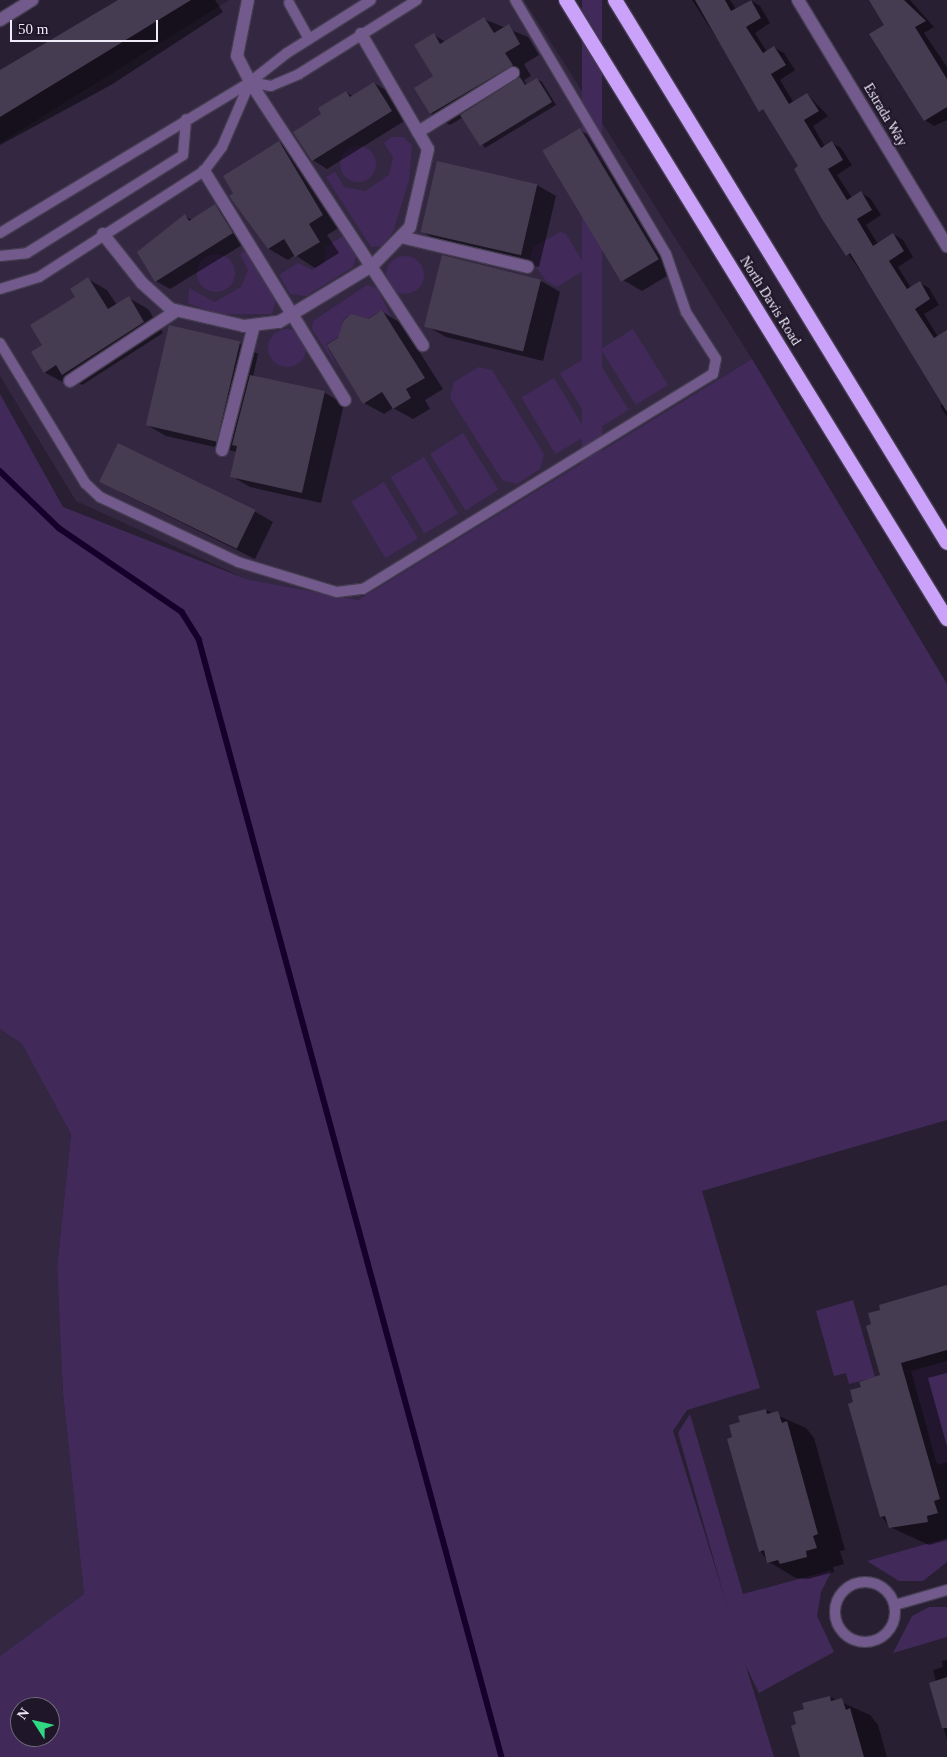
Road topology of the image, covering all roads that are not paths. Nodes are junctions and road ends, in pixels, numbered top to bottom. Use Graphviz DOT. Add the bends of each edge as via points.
graph roads {
  1 [pos="32,0"];
  2 [pos="248,0"];
  3 [pos="371,0"];
  4 [pos="417,0"];
  5 [pos="515,0"];
  6 [pos="566,0"];
  7 [pos="615,0"];
  8 [pos="798,0"];
  9 [pos="289,3"];
  10 [pos="0,20"];
  11 [pos="361,34"];
  12 [pos="309,39"];
  13 [pos="513,73"];
  14 [pos="250,82"];
  15 [pos="186,119"];
  16 [pos="418,132"];
  17 [pos="204,171"];
  18 [pos="0,233"];
  19 [pos="103,234"];
  20 [pos="401,237"];
  21 [pos="947,246"];
  22 [pos="0,256"];
  23 [pos="372,266"];
  24 [pos="528,267"];
  25 [pos="0,289"];
  26 [pos="176,311"];
  27 [pos="292,314"];
  28 [pos="254,325"];
  29 [pos="0,343"];
  30 [pos="423,345"];
  31 [pos="70,381"];
  32 [pos="345,400"];
  33 [pos="222,450"];
  34 [pos="947,544"];
  35 [pos="947,619"];
  36 [pos="947,1590"];
  37 [pos="895,1605"];
  1 -- 10 [label="street"];
  2 -- 14 [label="street" via="237,56"];
  3 -- 12 [label="lane"];
  4 -- 11 [label="lane"];
  5 -- 29 [label="lane" via="666,254 686,312 716,359 713,374 363,589 337,592 238,562 100,497 84,483"];
  6 -- 35 [label="highway, North Davis Road"];
  7 -- 34 [label="highway, North Davis Road"];
  8 -- 21 [label="street, Estrada Way"];
  9 -- 12 [label="lane"];
  11 -- 14 [label="lane" via="271,86"];
  11 -- 16 [label="street"];
  12 -- 14 [label="lane"];
  13 -- 16 [label="street"];
  14 -- 15 [label="lane"];
  14 -- 17 [label="lane" via="222,147"];
  14 -- 23 [label="street"];
  15 -- 18 [label="lane"];
  15 -- 22 [label="lane" via="183,155 27,253"];
  16 -- 20 [label="street" via="428,149 410,226"];
  17 -- 19 [label="lane"];
  17 -- 27 [label="street"];
  19 -- 25 [label="lane" via="39,277"];
  19 -- 26 [label="street" via="142,283"];
  20 -- 23 [label="street"];
  20 -- 24 [label="street"];
  23 -- 27 [label="street"];
  23 -- 30 [label="street"];
  26 -- 28 [label="street"];
  26 -- 31 [label="street"];
  27 -- 28 [label="street" via="279,322"];
  27 -- 32 [label="street"];
  28 -- 33 [label="street"];
  36 -- 37 [label="lane"];
  37 -- 37 [label="lane" via="885,1589 860,1581 842,1592 835,1619 845,1635 872,1641 893,1624"];
}
